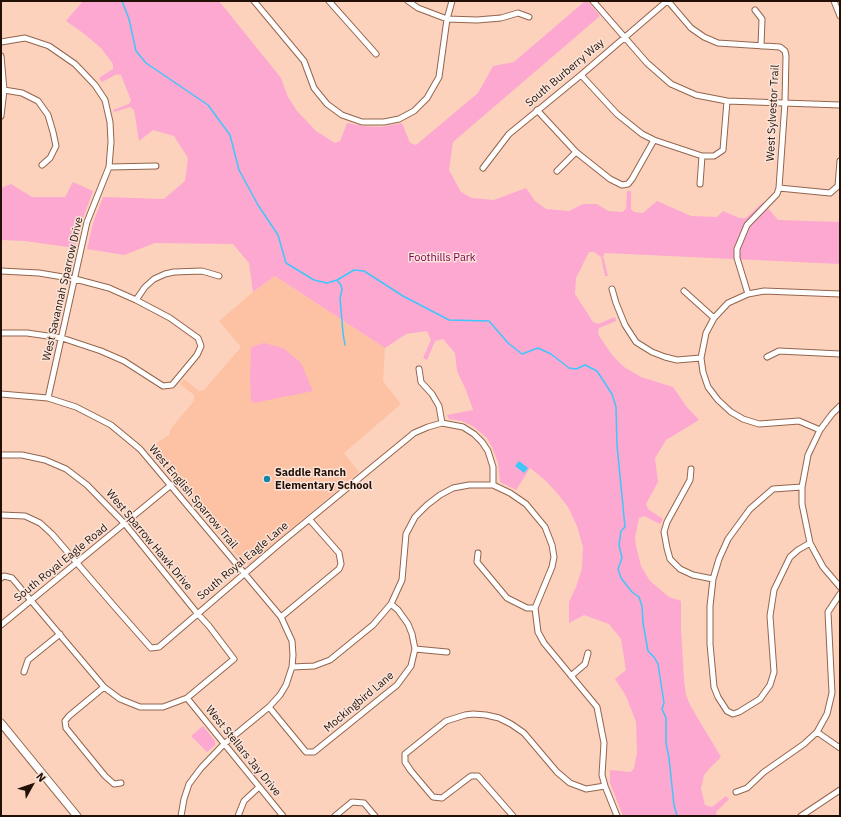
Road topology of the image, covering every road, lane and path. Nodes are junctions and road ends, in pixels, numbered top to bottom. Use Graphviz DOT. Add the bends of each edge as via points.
graph roads {
  1 [pos="254,1"];
  2 [pos="329,1"];
  3 [pos="408,1"];
  4 [pos="452,1"];
  5 [pos="593,1"];
  6 [pos="668,1"];
  7 [pos="834,1"];
  8 [pos="755,10"];
  9 [pos="529,16"];
  10 [pos="840,16"];
  11 [pos="447,19"];
  12 [pos="624,37"];
  13 [pos="1,42"];
  14 [pos="760,46"];
  15 [pos="376,54"];
  16 [pos="1,56"];
  17 [pos="581,75"];
  18 [pos="4,90"];
  19 [pos="727,101"];
  20 [pos="785,102"];
  21 [pos="840,105"];
  22 [pos="537,110"];
  23 [pos="1,116"];
  24 [pos="654,140"];
  25 [pos="576,152"];
  26 [pos="702,156"];
  27 [pos="840,161"];
  28 [pos="42,165"];
  29 [pos="156,166"];
  30 [pos="108,167"];
  31 [pos="483,168"];
  32 [pos="557,171"];
  33 [pos="700,184"];
  34 [pos="779,188"];
  35 [pos="1,271"];
  36 [pos="219,276"];
  37 [pos="76,279"];
  38 [pos="612,289"];
  39 [pos="684,291"];
  40 [pos="748,294"];
  41 [pos="840,294"];
  42 [pos="136,300"];
  43 [pos="714,318"];
  44 [pos="1,333"];
  45 [pos="62,338"];
  46 [pos="840,354"];
  47 [pos="767,357"];
  48 [pos="701,358"];
  49 [pos="419,369"];
  50 [pos="1,394"];
  51 [pos="48,398"];
  52 [pos="840,406"];
  53 [pos="442,423"];
  54 [pos="820,430"];
  55 [pos="1,455"];
  56 [pos="691,469"];
  57 [pos="171,485"];
  58 [pos="493,485"];
  59 [pos="802,487"];
  60 [pos="1,515"];
  61 [pos="309,519"];
  62 [pos="125,524"];
  63 [pos="810,543"];
  64 [pos="478,553"];
  65 [pos="77,562"];
  66 [pos="244,573"];
  67 [pos="1,578"];
  68 [pos="713,579"];
  69 [pos="840,587"];
  70 [pos="840,594"];
  71 [pos="31,600"];
  72 [pos="392,604"];
  73 [pos="536,608"];
  74 [pos="198,613"];
  75 [pos="280,617"];
  76 [pos="1,625"];
  77 [pos="60,634"];
  78 [pos="415,649"];
  79 [pos="447,652"];
  80 [pos="588,653"];
  81 [pos="292,667"];
  82 [pos="24,672"];
  83 [pos="571,676"];
  84 [pos="104,687"];
  85 [pos="187,698"];
  86 [pos="269,707"];
  87 [pos="1,723"];
  88 [pos="818,732"];
  89 [pos="224,744"];
  90 [pos="840,748"];
  91 [pos="121,783"];
  92 [pos="605,786"];
  93 [pos="260,787"];
  94 [pos="840,790"];
  95 [pos="736,792"];
  96 [pos="77,816"];
  97 [pos="181,816"];
  98 [pos="238,816"];
  99 [pos="283,816"];
  100 [pos="335,816"];
  101 [pos="375,816"];
  102 [pos="513,816"];
  103 [pos="617,816"];
  104 [pos="801,816"];
  1 -- 11 [label="street" via="304,62 314,88 327,104 342,115 362,122 399,119 414,111 427,98 439,77"];
  2 -- 15 [label="street"];
  3 -- 11 [label="street" via="418,8"];
  4 -- 11 [label="street"];
  5 -- 12 [label="street"];
  6 -- 12 [label="street, South Burberry Way"];
  6 -- 14 [label="street, West Sylvestor Trail" via="691,28 704,37 718,43"];
  7 -- 10 [label="street"];
  8 -- 14 [label="street" via="762,19"];
  9 -- 11 [label="street" via="518,14 478,20"];
  12 -- 17 [label="street, South Burberry Way"];
  12 -- 19 [label="street" via="647,63 671,84 696,95"];
  13 -- 30 [label="street, West Savannah Sparrow Drive" via="25,38 49,46 76,64 95,85 105,100 110,122"];
  14 -- 20 [label="street, West Sylvestor Trail" via="780,47 785,51"];
  16 -- 18 [label="street"];
  17 -- 22 [label="street, South Burberry Way"];
  17 -- 24 [label="street" via="617,114"];
  18 -- 23 [label="street"];
  18 -- 28 [label="street" via="22,93 38,101 48,115 56,146 50,158"];
  19 -- 20 [label="street"];
  19 -- 26 [label="street" via="723,150 714,156"];
  20 -- 21 [label="street"];
  20 -- 34 [label="street, West Sylvestor Trail"];
  22 -- 25 [label="street"];
  22 -- 31 [label="street, South Burberry Way" via="508,134"];
  24 -- 25 [label="street" via="632,179 628,184 622,185 610,179"];
  24 -- 26 [label="street"];
  25 -- 32 [label="street"];
  26 -- 33 [label="street"];
  27 -- 34 [label="street" via="838,186 830,192"];
  29 -- 30 [label="street"];
  30 -- 37 [label="street, West Savannah Sparrow Drive" via="87,222"];
  34 -- 40 [label="street" via="778,194 747,225 739,243 737,258"];
  35 -- 37 [label="street" via="39,273"];
  36 -- 42 [label="street" via="202,272 164,274 145,287"];
  37 -- 42 [label="street" via="109,288"];
  37 -- 45 [label="street, West Savannah Sparrow Drive"];
  38 -- 48 [label="street" via="625,325 636,342 652,352 677,360"];
  39 -- 43 [label="street"];
  40 -- 41 [label="street" via="764,291"];
  40 -- 43 [label="street" via="728,303"];
  42 -- 45 [label="street" via="170,318 198,338 201,346 197,355 172,385 163,386 124,361"];
  43 -- 48 [label="street" via="706,333"];
  44 -- 45 [label="street" via="27,333"];
  45 -- 51 [label="street, West Savannah Sparrow Drive"];
  46 -- 47 [label="street" via="779,351"];
  48 -- 54 [label="street" via="708,387 731,412 759,424 799,421"];
  49 -- 53 [label="street" via="421,382 439,406"];
  50 -- 51 [label="street, West English Sparrow Trail"];
  51 -- 57 [label="street, West English Sparrow Trail" via="76,407 119,431 140,449"];
  52 -- 54 [label="street"];
  53 -- 58 [label="street, South Royal Eagle Lane" via="463,427 482,442 493,467"];
  53 -- 61 [label="street, South Royal Eagle Lane" via="414,433"];
  54 -- 59 [label="street" via="808,455"];
  55 -- 62 [label="street, West Sparrow Hawk Drive" via="22,455 45,460 66,469 87,485"];
  56 -- 68 [label="street" via="690,480 667,522 664,532 667,548 670,559 680,569"];
  57 -- 62 [label="street, South Royal Eagle Road"];
  57 -- 66 [label="street, West English Sparrow Trail"];
  58 -- 72 [label="street" via="453,488 440,495 415,517 406,534 402,580"];
  58 -- 73 [label="street" via="526,504 545,526 552,545 552,567"];
  59 -- 63 [label="street" via="802,504"];
  59 -- 68 [label="street" via="773,490 750,509 728,539"];
  60 -- 65 [label="street, South Royal Eagle Lane" via="25,516 40,523"];
  61 -- 66 [label="street, South Royal Eagle Lane"];
  61 -- 75 [label="street" via="339,553 341,564 339,569"];
  62 -- 65 [label="street, South Royal Eagle Road"];
  62 -- 74 [label="street, West Sparrow Hawk Drive"];
  63 -- 68 [label="street" via="790,557 774,590 770,616 774,672 770,685 760,699 733,714 727,711 718,697 712,678 710,606"];
  63 -- 69 [label="street" via="823,568"];
  64 -- 73 [label="street" via="477,562 507,598 527,608"];
  65 -- 71 [label="street, South Royal Eagle Road"];
  65 -- 74 [label="street, South Royal Eagle Lane" via="151,648 159,647"];
  66 -- 74 [label="street, South Royal Eagle Lane"];
  66 -- 75 [label="street, West English Sparrow Trail"];
  67 -- 71 [label="street" via="12,578"];
  70 -- 88 [label="street" via="828,612 832,693 827,714"];
  71 -- 76 [label="street, South Royal Eagle Road"];
  71 -- 77 [label="street"];
  72 -- 78 [label="street, Mockingbird Lane" via="408,624"];
  72 -- 81 [label="street" via="374,625 330,660 314,666"];
  73 -- 83 [label="street" via="538,632"];
  74 -- 85 [label="street, West Sparrow Hawk Drive" via="234,659"];
  75 -- 81 [label="street, West English Sparrow Trail" via="292,641"];
  77 -- 82 [label="street" via="28,660"];
  77 -- 84 [label="street"];
  78 -- 79 [label="street"];
  78 -- 86 [label="street, Mockingbird Lane" via="411,666 397,685 314,752 306,752"];
  80 -- 83 [label="street" via="586,664"];
  81 -- 86 [label="street, West English Sparrow Trail" via="286,685"];
  83 -- 92 [label="street" via="597,707 604,743 602,775"];
  84 -- 85 [label="street" via="120,699 140,707 163,707"];
  84 -- 91 [label="street" via="69,716 65,721 66,728 105,776 114,784"];
  85 -- 89 [label="street, West Stellars Jay Drive"];
  86 -- 89 [label="street, West English Sparrow Trail"];
  87 -- 96 [label="main road"];
  88 -- 90 [label="street"];
  88 -- 95 [label="street" via="764,772 747,788"];
  89 -- 93 [label="street, West Stellars Jay Drive"];
  89 -- 97 [label="street, West English Sparrow Trail" via="189,784"];
  92 -- 102 [label="street" via="586,789 570,783 557,772 524,733 499,718 486,715 469,714 446,721 404,754 405,762 411,771 433,797 442,798 471,776 478,776"];
  92 -- 103 [label="street"];
  93 -- 98 [label="street" via="244,801"];
  93 -- 99 [label="street, West Stellars Jay Drive"];
  94 -- 104 [label="street"];
  100 -- 101 [label="street" via="352,802 364,803"];
}
